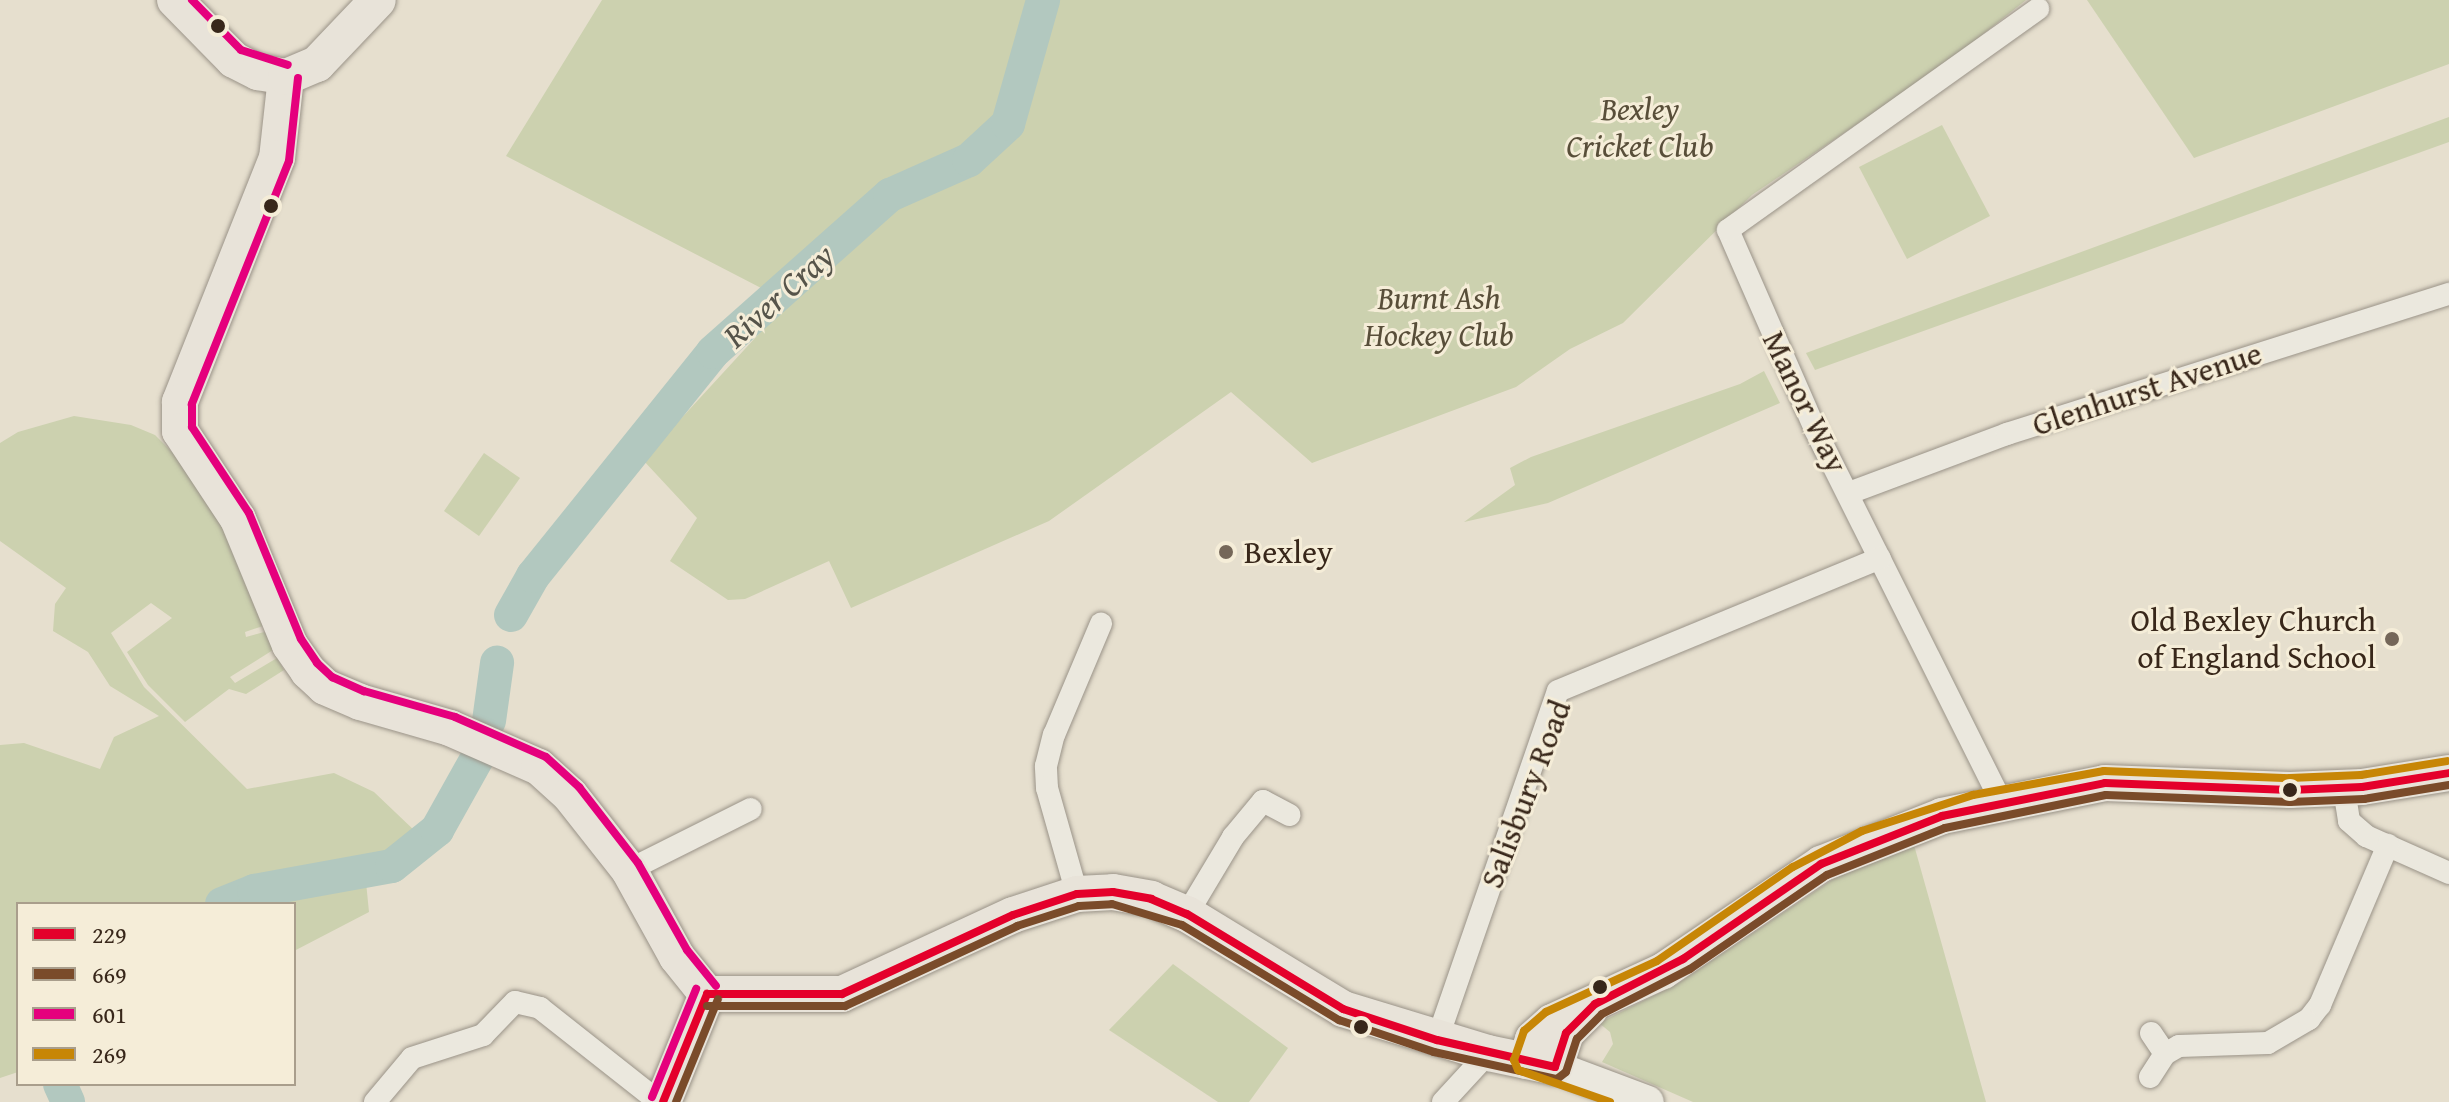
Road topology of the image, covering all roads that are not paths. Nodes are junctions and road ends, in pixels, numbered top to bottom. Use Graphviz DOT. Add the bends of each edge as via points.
graph roads {
  1 [pos="175,0"];
  2 [pos="378,0"];
  3 [pos="2038,9"];
  4 [pos="286,77"];
  5 [pos="2449,294"];
  6 [pos="1849,493"];
  7 [pos="1880,558"];
  8 [pos="1101,624"];
  9 [pos="2449,773"];
  10 [pos="2344,789"];
  11 [pos="2001,801"];
  12 [pos="751,809"];
  13 [pos="1289,815"];
  14 [pos="2388,845"];
  15 [pos="629,870"];
  16 [pos="2449,873"];
  17 [pos="1077,894"];
  18 [pos="1187,914"];
  19 [pos="707,994"];
  20 [pos="2151,1033"];
  21 [pos="1437,1040"];
  22 [pos="1488,1053"];
  23 [pos="2165,1054"];
  24 [pos="1541,1064"];
  25 [pos="2150,1077"];
  26 [pos="375,1102"];
  27 [pos="661,1102"];
  28 [pos="1443,1102"];
  29 [pos="1648,1102"];
  1 -- 4 [label="main road" via="234,60"];
  2 -- 4 [label="main road" via="317,64"];
  3 -- 6 [label="street, Manor Way" via="1728,230 1782,357"];
  4 -- 15 [label="main road" via="277,158 180,402 178,421 187,445 238,519 290,645 308,671 325,687 482,740 551,778"];
  5 -- 6 [label="street, Glenhurst Avenue" via="2007,434"];
  6 -- 7 [label="street, Manor Way"];
  7 -- 11 [label="street, Manor Way"];
  7 -- 21 [label="street, Salisbury Road" via="1558,691"];
  8 -- 17 [label="street" via="1046,766 1047,788"];
  9 -- 10 [label="main road"];
  10 -- 11 [label="main road" via="2252,790 2149,781"];
  10 -- 14 [label="street" via="2349,821"];
  11 -- 24 [label="main road" via="1942,816 1842,853 1673,965 1595,1004"];
  12 -- 15 [label="street"];
  13 -- 18 [label="street" via="1263,801 1233,837"];
  14 -- 16 [label="street"];
  14 -- 23 [label="street" via="2320,1005 2309,1019 2268,1043 2201,1042"];
  15 -- 19 [label="main road" via="677,957"];
  17 -- 18 [label="main road" via="1141,896"];
  17 -- 19 [label="main road" via="1013,915 842,994"];
  18 -- 21 [label="main road" via="1315,996"];
  19 -- 27 [label="main road"];
  20 -- 23 [label="street"];
  21 -- 22 [label="main road"];
  22 -- 24 [label="main road"];
  22 -- 28 [label="street"];
  23 -- 25 [label="street"];
  24 -- 29 [label="main road"];
  26 -- 27 [label="street" via="412,1058 483,1035 515,1002 540,1008"];
}
